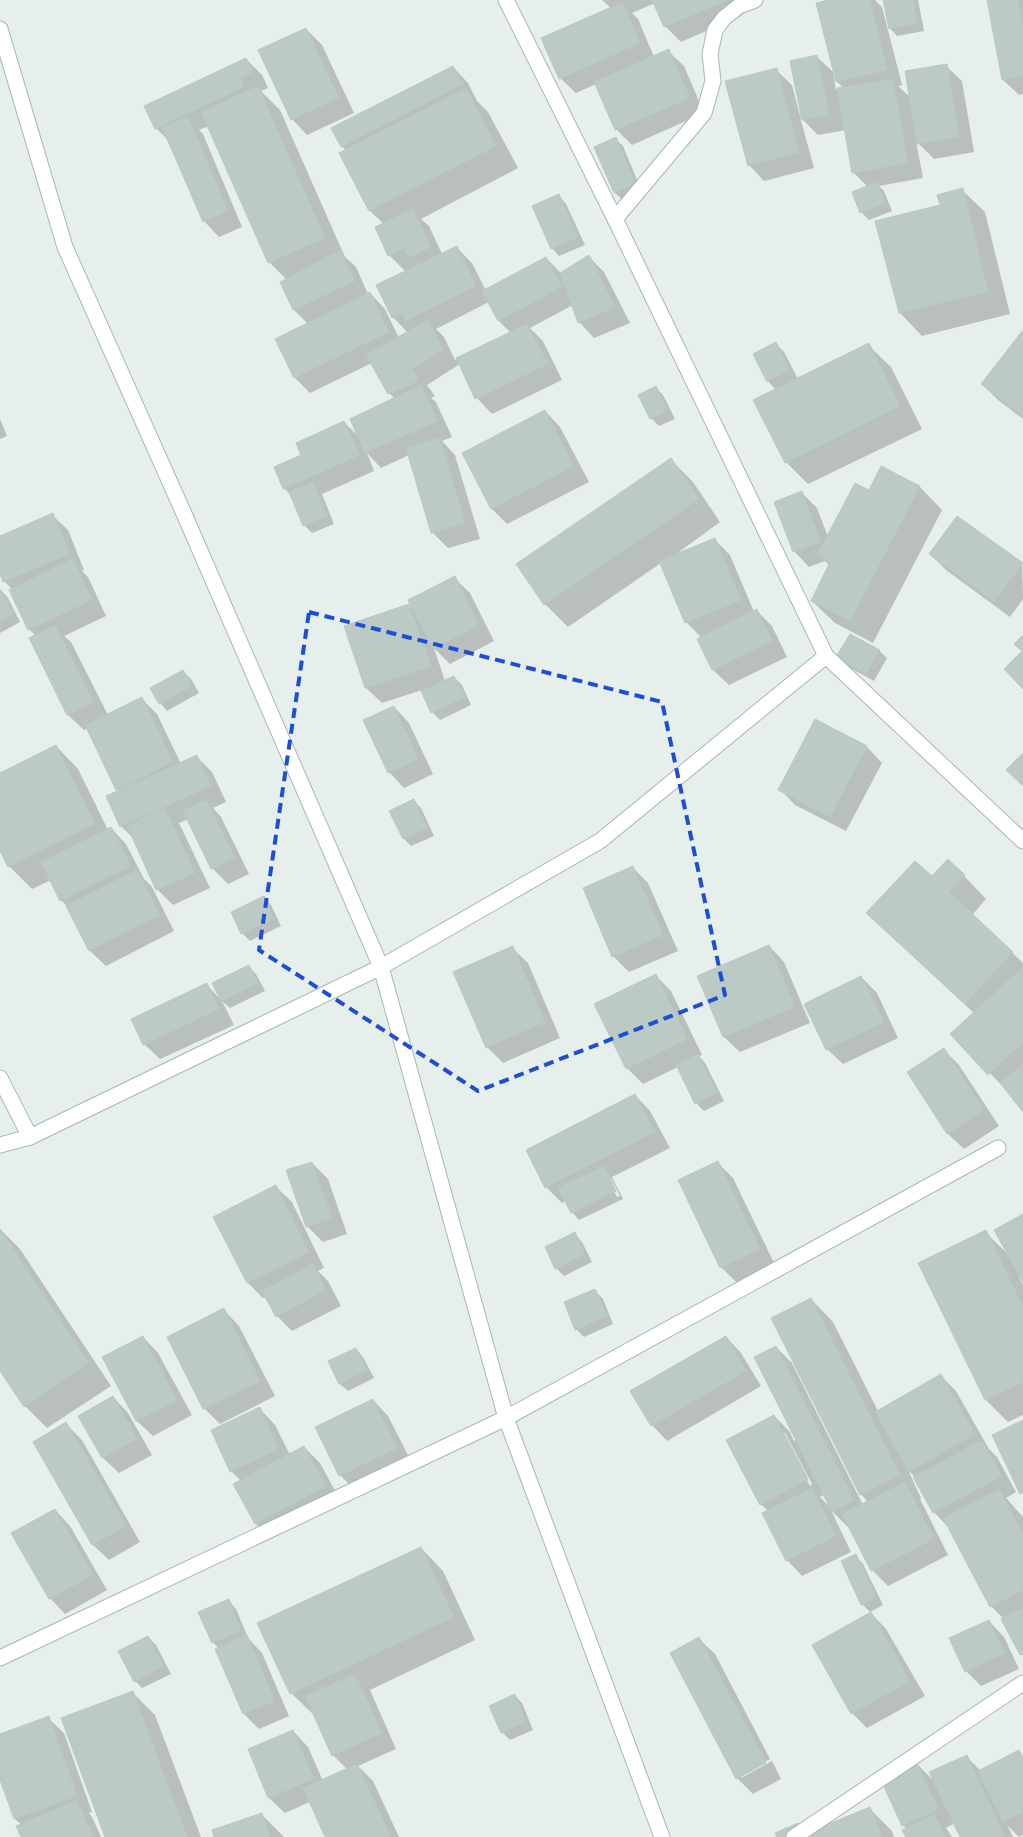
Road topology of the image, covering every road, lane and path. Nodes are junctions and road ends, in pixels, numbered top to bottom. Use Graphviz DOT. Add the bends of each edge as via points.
graph roads {
  1 [pos="506,0"];
  2 [pos="755,0"];
  3 [pos="0,29"];
  4 [pos="615,219"];
  5 [pos="826,656"];
  6 [pos="1023,841"];
  7 [pos="381,967"];
  8 [pos="0,1078"];
  9 [pos="30,1137"];
  10 [pos="0,1145"];
  11 [pos="998,1148"];
  12 [pos="506,1418"];
  13 [pos="0,1658"];
  14 [pos="1023,1683"];
  15 [pos="662,1837"];
  16 [pos="794,1837"];
  1 -- 4 [label="street"];
  2 -- 4 [label="street" via="739,6 715,30 710,54 713,81 704,113"];
  3 -- 7 [label="street" via="65,247"];
  4 -- 5 [label="street"];
  5 -- 6 [label="street"];
  5 -- 7 [label="street" via="600,841"];
  7 -- 9 [label="street"];
  7 -- 12 [label="street"];
  8 -- 9 [label="street"];
  9 -- 10 [label="street"];
  11 -- 12 [label="street"];
  12 -- 13 [label="street"];
  12 -- 15 [label="street"];
  14 -- 16 [label="street"];
}
